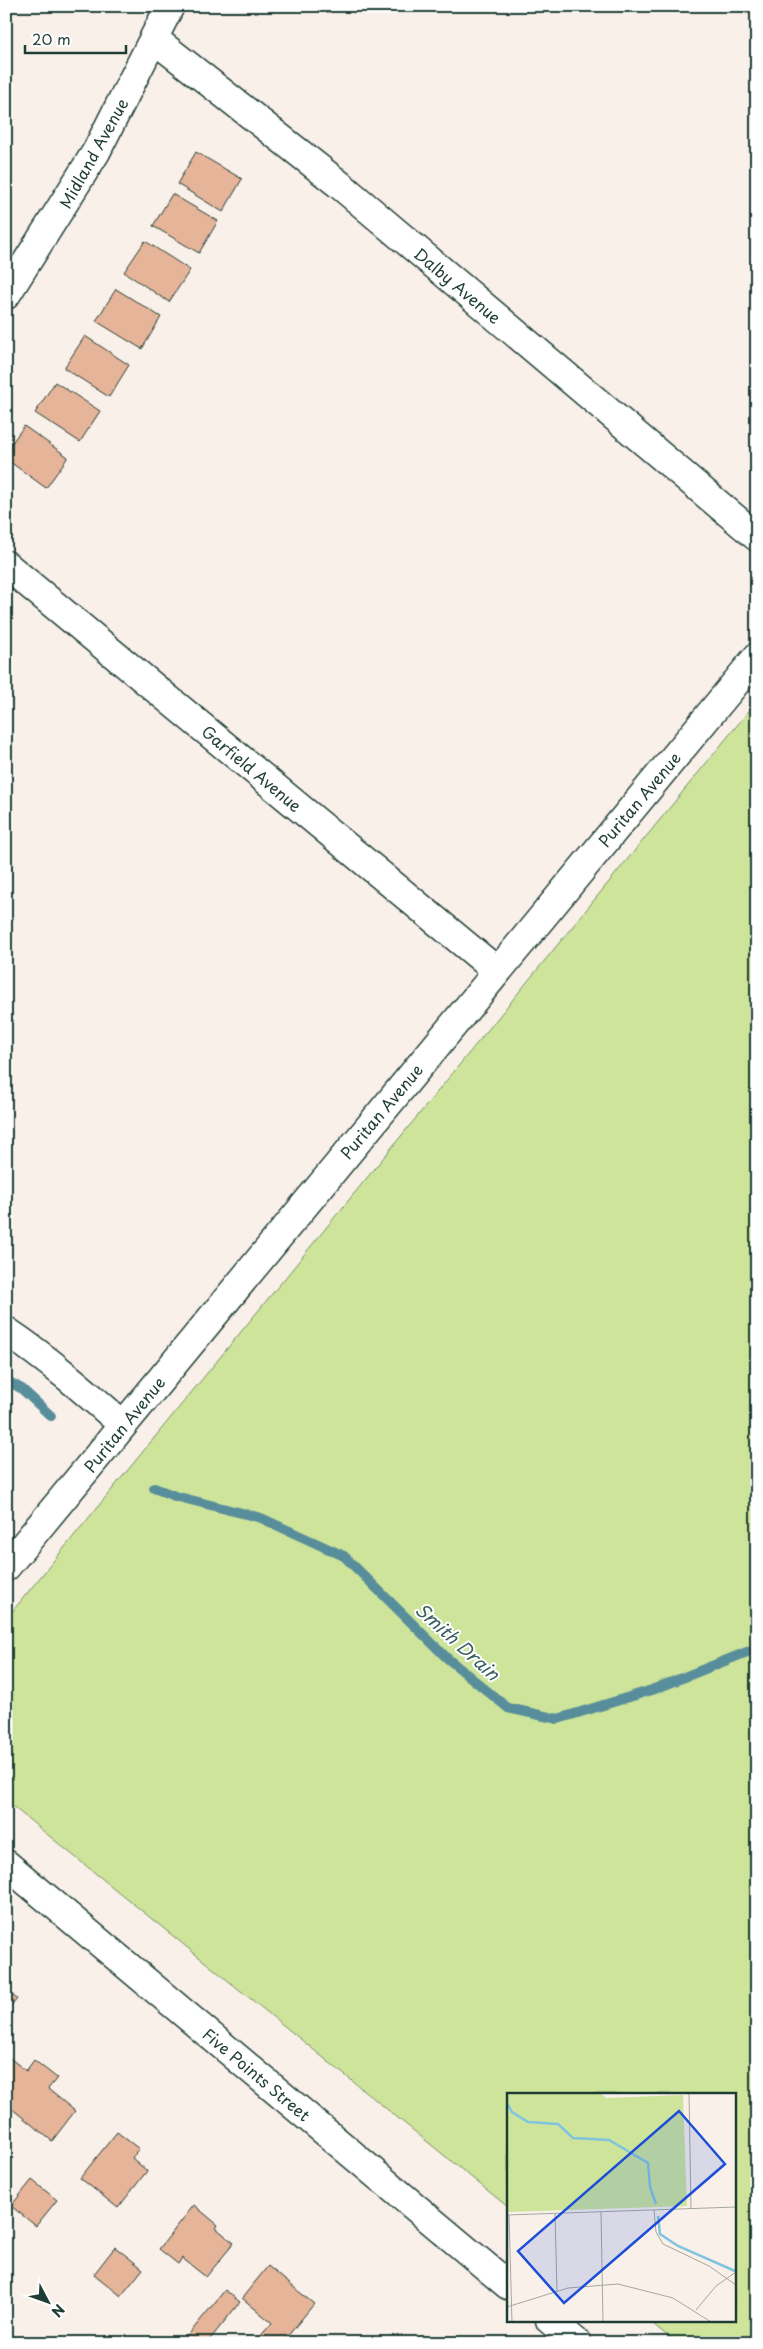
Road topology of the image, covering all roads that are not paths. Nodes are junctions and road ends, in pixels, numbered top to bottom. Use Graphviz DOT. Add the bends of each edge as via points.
graph roads {
  1 [pos="170,6"];
  2 [pos="154,39"];
  3 [pos="6,295"];
  4 [pos="757,537"];
  5 [pos="6,565"];
  6 [pos="757,657"];
  7 [pos="497,970"];
  8 [pos="6,1331"];
  9 [pos="123,1426"];
  10 [pos="6,1567"];
  11 [pos="6,1864"];
  12 [pos="507,2284"];
  13 [pos="552,2322"];
  14 [pos="577,2343"];
  1 -- 2 [label="street, Midland Avenue"];
  2 -- 3 [label="street, Midland Avenue" via="96,152"];
  2 -- 4 [label="street, Dalby Avenue" via="340,185"];
  5 -- 7 [label="street, Garfield Avenue"];
  6 -- 7 [label="street, Puritan Avenue"];
  7 -- 9 [label="street, Puritan Avenue"];
  8 -- 9 [label="street" via="36,1350"];
  9 -- 10 [label="street, Puritan Avenue"];
  11 -- 12 [label="street, Five Points Street"];
  13 -- 14 [label="street"];
}
